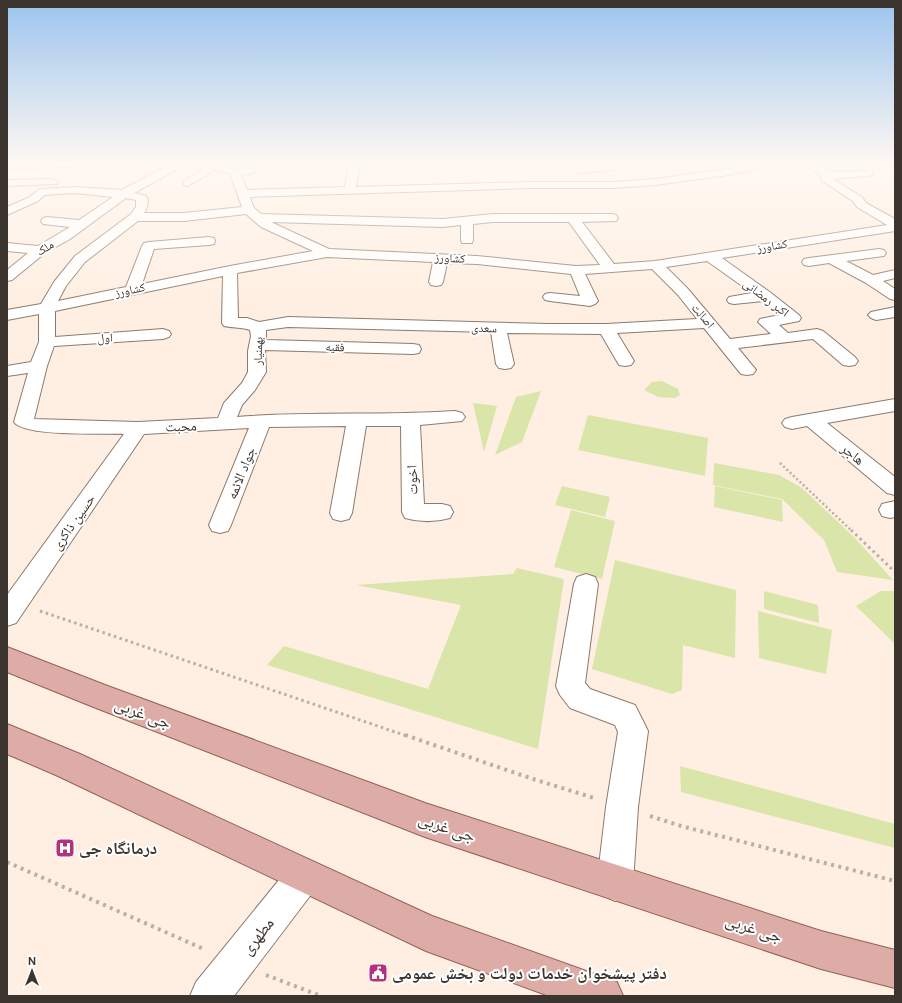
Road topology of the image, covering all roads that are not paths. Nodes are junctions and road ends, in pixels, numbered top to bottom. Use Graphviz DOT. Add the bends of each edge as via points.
graph roads {
  1 [pos="102,210"];
  2 [pos="140,210"];
  3 [pos="251,210"];
  4 [pos="870,210"];
  5 [pos="253,214"];
  6 [pos="135,217"];
  7 [pos="573,218"];
  8 [pos="612,218"];
  9 [pos="47,220"];
  10 [pos="467,221"];
  11 [pos="82,224"];
  12 [pos="895,224"];
  13 [pos="895,228"];
  14 [pos="583,232"];
  15 [pos="570,233"];
  16 [pos="840,236"];
  17 [pos="209,240"];
  18 [pos="467,240"];
  19 [pos="7,247"];
  20 [pos="40,250"];
  21 [pos="327,253"];
  22 [pos="709,256"];
  23 [pos="441,258"];
  24 [pos="831,259"];
  25 [pos="809,262"];
  26 [pos="655,265"];
  27 [pos="230,270"];
  28 [pos="576,270"];
  29 [pos="610,270"];
  30 [pos="895,274"];
  31 [pos="7,278"];
  32 [pos="871,280"];
  33 [pos="436,282"];
  34 [pos="132,290"];
  35 [pos="766,296"];
  36 [pos="895,296"];
  37 [pos="550,297"];
  38 [pos="734,300"];
  39 [pos="47,308"];
  40 [pos="895,312"];
  41 [pos="7,314"];
  42 [pos="876,315"];
  43 [pos="709,323"];
  44 [pos="258,327"];
  45 [pos="498,328"];
  46 [pos="606,328"];
  47 [pos="163,334"];
  48 [pos="784,338"];
  49 [pos="47,342"];
  50 [pos="258,344"];
  51 [pos="726,344"];
  52 [pos="413,349"];
  53 [pos="625,361"];
  54 [pos="849,361"];
  55 [pos="505,364"];
  56 [pos="38,366"];
  57 [pos="747,370"];
  58 [pos="7,371"];
  59 [pos="895,405"];
  60 [pos="456,417"];
  61 [pos="357,420"];
  62 [pos="410,420"];
  63 [pos="262,421"];
  64 [pos="225,424"];
  65 [pos="138,428"];
  66 [pos="895,488"];
  67 [pos="442,512"];
  68 [pos="341,513"];
  69 [pos="220,525"];
  70 [pos="586,584"];
  71 [pos="11,609"];
  72 [pos="7,659"];
  73 [pos="7,739"];
  74 [pos="304,876"];
  75 [pos="615,882"];
  76 [pos="895,969"];
  77 [pos="609,995"];
  78 [pos="210,996"];
  1 -- 11 [label="street, ملک"];
  2 -- 6 [label="street"];
  3 -- 5 [label="street"];
  4 -- 12 [label="street"];
  5 -- 6 [label="street"];
  5 -- 10 [label="street" via="443,223"];
  5 -- 21 [label="street" via="265,224"];
  6 -- 39 [label="street" via="80,259 59,285"];
  7 -- 8 [label="street"];
  7 -- 10 [label="street"];
  7 -- 14 [label="street"];
  9 -- 11 [label="street"];
  10 -- 18 [label="street"];
  11 -- 20 [label="street, ملک"];
  13 -- 16 [label="street, کشاورز"];
  14 -- 15 [label="street"];
  14 -- 29 [label="street"];
  16 -- 22 [label="street, کشاورز"];
  16 -- 24 [label="street" via="884,255"];
  17 -- 34 [label="street" via="149,246"];
  19 -- 20 [label="street"];
  20 -- 31 [label="street, ملک"];
  21 -- 23 [label="street, کشاورز"];
  21 -- 27 [label="street, کشاورز"];
  22 -- 26 [label="street, کشاورز"];
  22 -- 35 [label="street, اکبر رمضانی"];
  23 -- 28 [label="street, کشاورز"];
  23 -- 33 [label="street"];
  24 -- 25 [label="street"];
  24 -- 32 [label="street"];
  26 -- 29 [label="street, کشاورز"];
  26 -- 43 [label="street, اصالت" via="683,292"];
  27 -- 34 [label="street, کشاورز"];
  27 -- 44 [label="street, بهمنیار" via="230,323 247,323"];
  28 -- 29 [label="street, کشاورز"];
  28 -- 37 [label="street" via="590,301"];
  30 -- 32 [label="street"];
  32 -- 36 [label="street"];
  34 -- 39 [label="street, کشاورز"];
  35 -- 38 [label="street"];
  35 -- 48 [label="street, اکبر رمضانی" via="793,318 766,322"];
  39 -- 41 [label="street, کشاورز"];
  39 -- 49 [label="street, محبت"];
  40 -- 42 [label="street"];
  43 -- 46 [label="street, سعدی"];
  43 -- 51 [label="street, اصالت"];
  44 -- 45 [label="street, سعدی" via="288,322"];
  44 -- 50 [label="street, بهمنیار"];
  45 -- 46 [label="street, سعدی"];
  45 -- 55 [label="street"];
  46 -- 53 [label="street"];
  47 -- 49 [label="street, اول"];
  48 -- 51 [label="street, اکبر رمضانی"];
  48 -- 54 [label="street" via="817,334"];
  49 -- 56 [label="street, محبت"];
  50 -- 52 [label="street, فقیه"];
  50 -- 64 [label="street, بهمنیار" via="257,372 249,386 233,403"];
  51 -- 57 [label="street, اصالت"];
  56 -- 58 [label="street"];
  56 -- 65 [label="street, محبت" via="24,422 37,426"];
  59 -- 66 [label="street, هاجر" via="802,422"];
  60 -- 62 [label="street, محبت"];
  61 -- 62 [label="street, محبت"];
  61 -- 63 [label="street, محبت"];
  61 -- 68 [label="street"];
  62 -- 67 [label="street, اخوت" via="413,512"];
  63 -- 64 [label="street, محبت"];
  63 -- 69 [label="street, جواد الائمه"];
  64 -- 65 [label="street, محبت"];
  65 -- 71 [label="street, حسین ذاکری"];
  70 -- 75 [label="street" via="570,686 580,699 625,715 633,731"];
  72 -- 75 [label="main road, جی غربی" via="425,820"];
  73 -- 74 [label="main road" via="69,765"];
  74 -- 77 [label="main road" via="426,933"];
  74 -- 78 [label="street, مطهری"];
  75 -- 76 [label="main road, جی غربی" via="821,950"];
}
